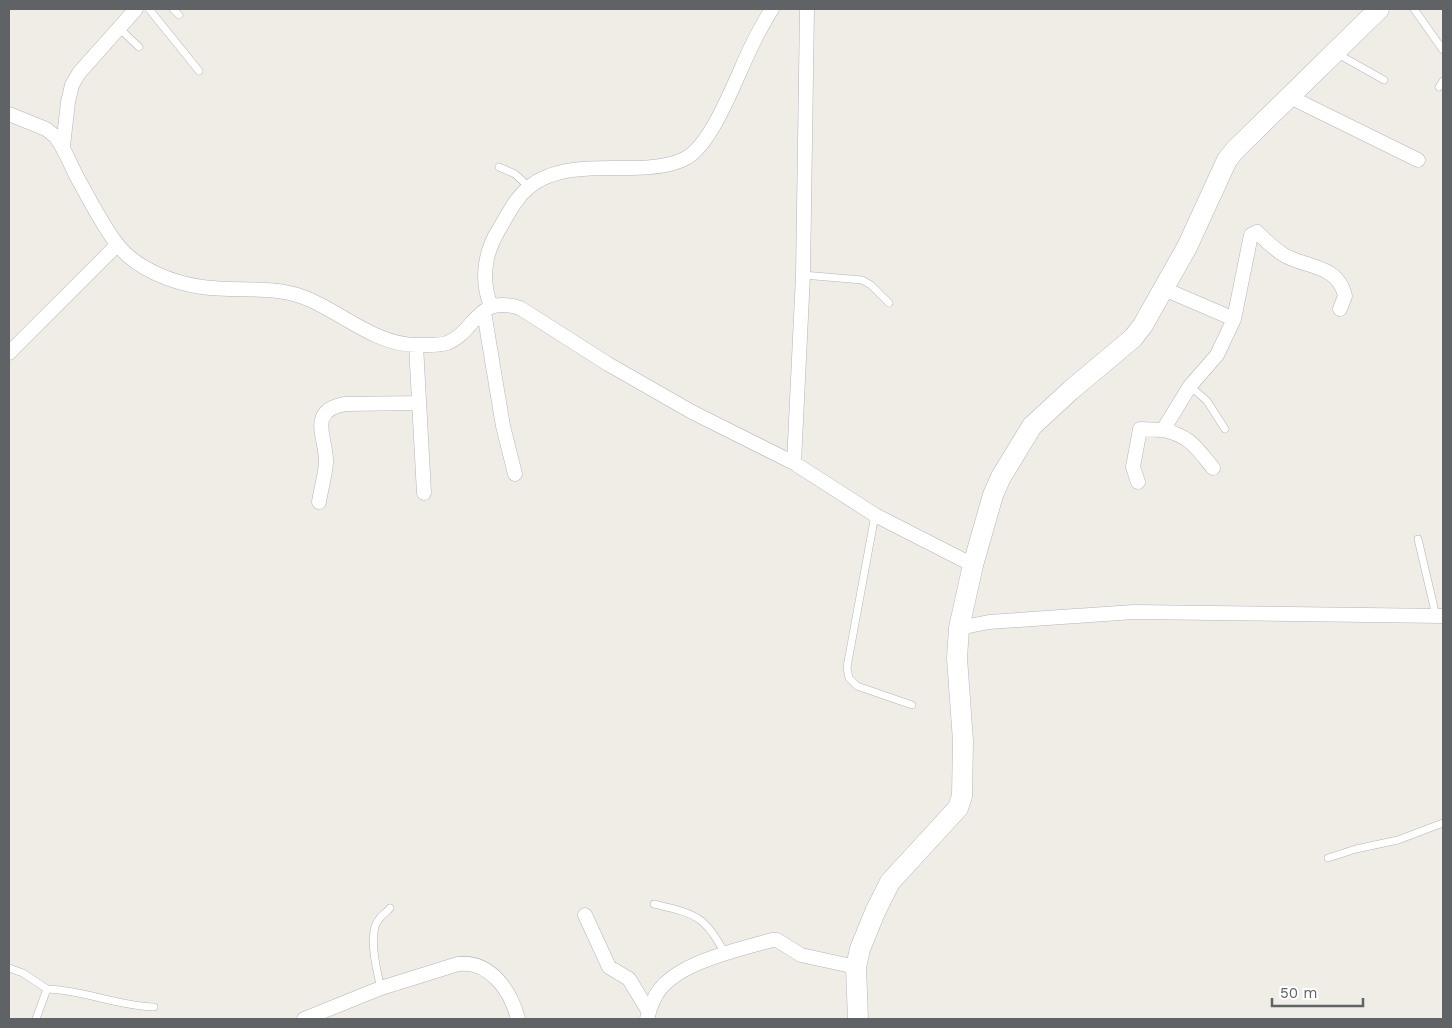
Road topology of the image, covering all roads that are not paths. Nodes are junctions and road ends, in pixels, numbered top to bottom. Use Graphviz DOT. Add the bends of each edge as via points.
graph roads {
  1 [pos="136,9"];
  2 [pos="149,9"];
  3 [pos="173,9"];
  4 [pos="772,9"];
  5 [pos="807,9"];
  6 [pos="1378,9"];
  7 [pos="1414,9"];
  8 [pos="179,15"];
  9 [pos="119,28"];
  10 [pos="138,47"];
  11 [pos="1443,50"];
  12 [pos="1336,52"];
  13 [pos="199,71"];
  14 [pos="1384,80"];
  15 [pos="1290,97"];
  16 [pos="9,114"];
  17 [pos="63,146"];
  18 [pos="1418,160"];
  19 [pos="499,168"];
  20 [pos="528,187"];
  21 [pos="117,245"];
  22 [pos="803,275"];
  23 [pos="1164,289"];
  24 [pos="889,303"];
  25 [pos="488,309"];
  26 [pos="1340,309"];
  27 [pos="1234,319"];
  28 [pos="416,345"];
  29 [pos="9,353"];
  30 [pos="1190,386"];
  31 [pos="417,403"];
  32 [pos="1225,429"];
  33 [pos="1162,430"];
  34 [pos="794,463"];
  35 [pos="1213,468"];
  36 [pos="515,474"];
  37 [pos="1138,482"];
  38 [pos="424,493"];
  39 [pos="319,502"];
  40 [pos="875,515"];
  41 [pos="1418,540"];
  42 [pos="973,565"];
  43 [pos="1440,616"];
  44 [pos="959,628"];
  45 [pos="912,704"];
  46 [pos="1443,823"];
  47 [pos="1328,858"];
  48 [pos="654,904"];
  49 [pos="390,908"];
  50 [pos="585,915"];
  51 [pos="725,954"];
  52 [pos="856,967"];
  53 [pos="9,968"];
  54 [pos="381,988"];
  55 [pos="47,989"];
  56 [pos="154,1007"];
  57 [pos="648,1016"];
  58 [pos="36,1019"];
  59 [pos="304,1019"];
  60 [pos="518,1019"];
  61 [pos="858,1019"];
  1 -- 9 [label="street"];
  2 -- 13 [label="lane"];
  3 -- 8 [label="lane"];
  4 -- 20 [label="street" via="706,138 686,158 644,168 569,171 547,176"];
  5 -- 22 [label="street"];
  6 -- 12 [label="street"];
  7 -- 11 [label="lane"];
  9 -- 10 [label="lane"];
  9 -- 17 [label="street" via="72,85"];
  12 -- 14 [label="lane"];
  12 -- 15 [label="street"];
  15 -- 18 [label="street"];
  15 -- 23 [label="street" via="1252,132 1228,160"];
  16 -- 17 [label="street" via="46,129"];
  17 -- 21 [label="street" via="78,179"];
  19 -- 20 [label="lane" via="515,174"];
  20 -- 25 [label="street" via="490,244 484,290"];
  21 -- 28 [label="street" via="152,271 185,285 289,292 320,304 374,334"];
  21 -- 29 [label="street"];
  22 -- 24 [label="lane" via="862,280"];
  22 -- 34 [label="street"];
  23 -- 27 [label="street"];
  23 -- 42 [label="street" via="1133,338 1032,426 993,494"];
  25 -- 28 [label="street" via="449,342"];
  25 -- 34 [label="street" via="510,305 520,308 692,412"];
  25 -- 36 [label="street" via="503,426"];
  26 -- 27 [label="street" via="1345,296 1336,277 1314,264 1282,254 1257,232 1251,235"];
  27 -- 30 [label="street" via="1217,355"];
  28 -- 31 [label="street"];
  30 -- 32 [label="lane" via="1207,402"];
  30 -- 33 [label="street"];
  31 -- 38 [label="street"];
  31 -- 39 [label="street" via="345,404 327,411 320,424 326,462"];
  33 -- 35 [label="street" via="1180,434 1193,443"];
  33 -- 37 [label="street" via="1140,429 1133,467"];
  34 -- 40 [label="street"];
  40 -- 42 [label="street"];
  40 -- 45 [label="lane" via="847,667 849,678 857,686"];
  41 -- 43 [label="lane"];
  42 -- 44 [label="street"];
  43 -- 44 [label="street" via="1134,612 989,622"];
  44 -- 52 [label="street" via="956,658 963,741 962,796 955,812 890,882 866,933"];
  46 -- 47 [label="lane" via="1398,840"];
  48 -- 51 [label="lane" via="695,915 708,925"];
  49 -- 54 [label="lane" via="378,919 374,929 375,966"];
  50 -- 57 [label="street" via="609,967 629,979"];
  51 -- 52 [label="street" via="777,940 801,956"];
  51 -- 57 [label="street" via="682,971 666,983 655,996"];
  52 -- 61 [label="street"];
  53 -- 55 [label="lane"];
  54 -- 59 [label="street"];
  54 -- 60 [label="street" via="470,962 490,972 504,988"];
  55 -- 56 [label="lane" via="70,990 118,1004"];
  55 -- 58 [label="lane"];
}
